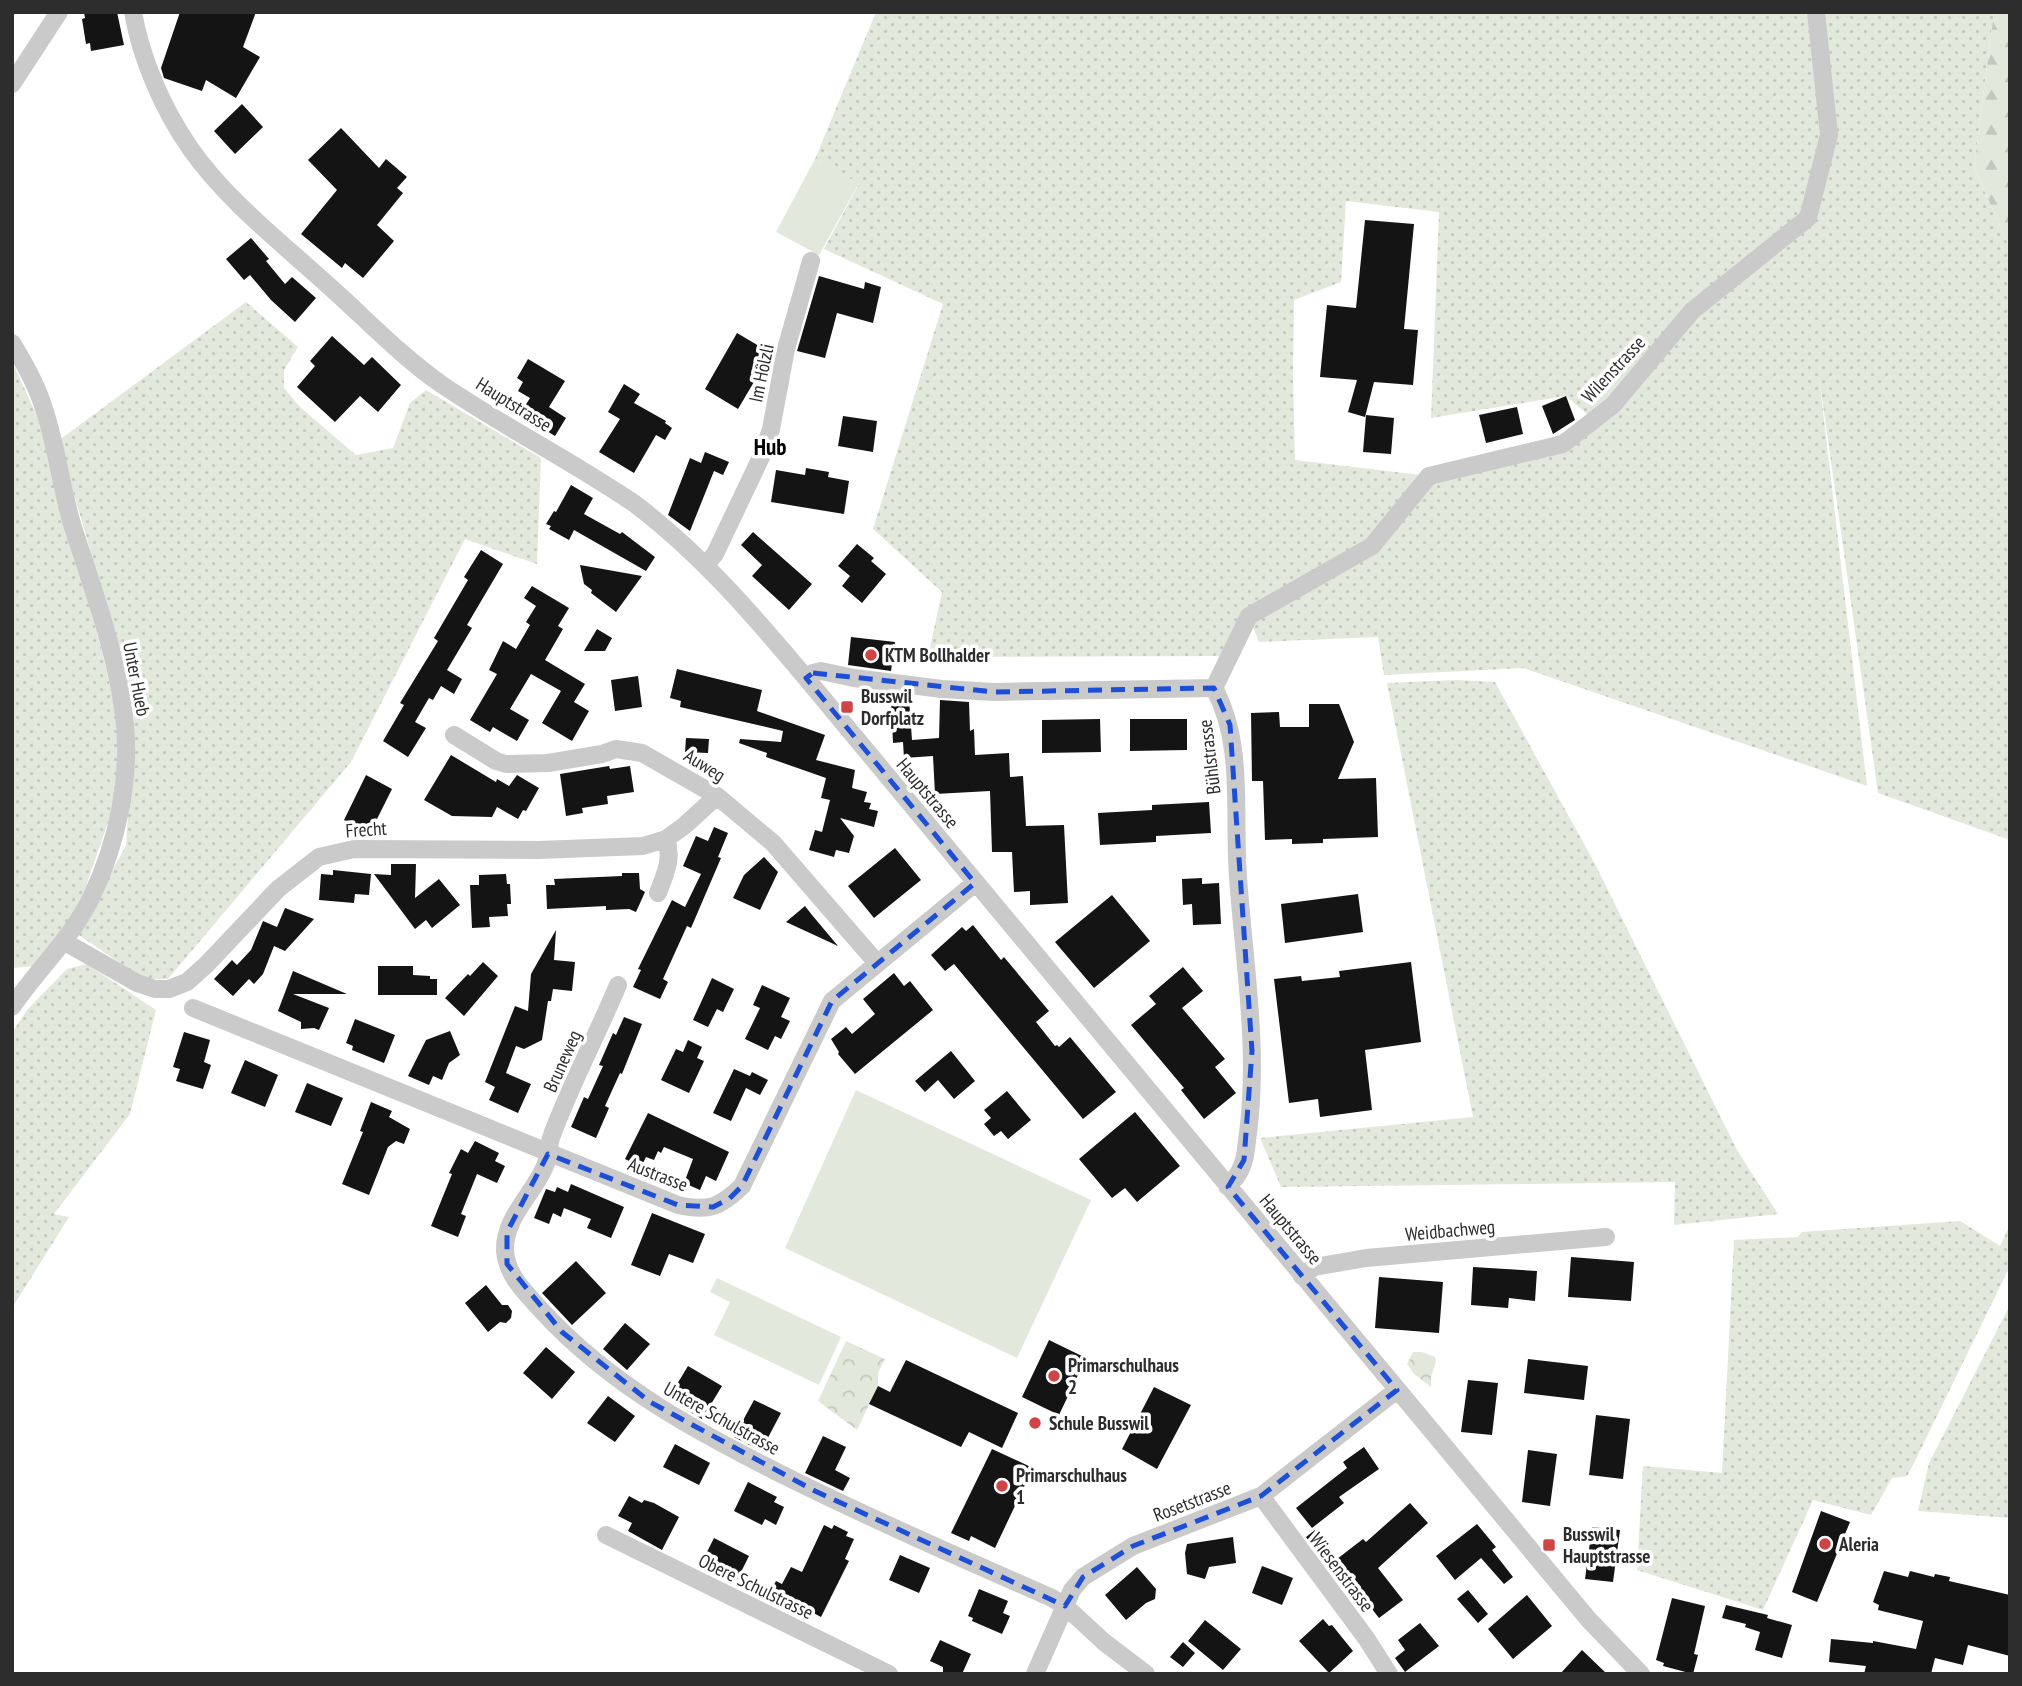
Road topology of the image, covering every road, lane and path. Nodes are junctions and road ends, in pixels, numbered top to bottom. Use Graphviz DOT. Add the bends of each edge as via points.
graph roads {
  1 [pos="59,12"];
  2 [pos="133,12"];
  3 [pos="1816,12"];
  4 [pos="12,84"];
  5 [pos="811,261"];
  6 [pos="12,343"];
  7 [pos="705,564"];
  8 [pos="806,678"];
  9 [pos="1214,688"];
  10 [pos="454,735"];
  11 [pos="717,796"];
  12 [pos="666,839"];
  13 [pos="975,883"];
  14 [pos="657,893"];
  15 [pos="65,942"];
  16 [pos="877,963"];
  17 [pos="618,985"];
  18 [pos="12,1007"];
  19 [pos="192,1008"];
  20 [pos="548,1154"];
  21 [pos="1227,1186"];
  22 [pos="1606,1237"];
  23 [pos="1302,1276"];
  24 [pos="1397,1390"];
  25 [pos="1261,1496"];
  26 [pos="606,1535"];
  27 [pos="1065,1606"];
  28 [pos="889,1674"];
  29 [pos="1035,1674"];
  30 [pos="1146,1674"];
  31 [pos="1389,1674"];
  32 [pos="1641,1674"];
  1 -- 4 [label="street"];
  2 -- 7 [label="street, Hauptstrasse" via="149,69 173,120 225,188 440,383 626,498"];
  3 -- 9 [label="street, Wilenstrasse" via="1829,135 1808,218 1692,311 1613,405 1563,444 1429,476 1372,546 1249,616"];
  5 -- 7 [label="street, Im Hölzli" via="763,453 715,554"];
  6 -- 15 [label="street, Unter Hueb" via="41,400 124,710 124,784 116,826 104,867"];
  7 -- 8 [label="street, Hauptstrasse"];
  8 -- 9 [label="street" via="821,671 994,692"];
  8 -- 13 [label="street, Hauptstrasse"];
  9 -- 21 [label="street, Bühlstrasse" via="1230,725 1252,1051 1244,1160"];
  10 -- 11 [label="street, Auweg" via="506,764 548,763 616,749 642,753"];
  11 -- 12 [label="street, Frecht"];
  11 -- 16 [label="street, Auweg" via="773,844"];
  12 -- 14 [label="street" via="669,863"];
  12 -- 15 [label="street, Frecht" via="622,848 354,849 326,855 284,884 187,982 169,989 137,983"];
  13 -- 16 [label="street, Austrasse"];
  13 -- 21 [label="street, Hauptstrasse"];
  15 -- 18 [label="street, Unter Hueb"];
  16 -- 20 [label="street, Austrasse" via="839,993 825,1012 742,1186 729,1199 713,1208 678,1205"];
  17 -- 20 [label="street, Bruneweg" via="552,1134"];
  19 -- 20 [label="street, Austrasse"];
  20 -- 27 [label="street, Untere Schulstrasse" via="507,1232 505,1249 513,1277 562,1332 617,1380 699,1432 837,1502"];
  21 -- 23 [label="street, Hauptstrasse"];
  22 -- 23 [label="street, Weidbachweg" via="1366,1258 1314,1267"];
  23 -- 24 [label="street, Hauptstrasse"];
  24 -- 25 [label="street, Rosetstrasse"];
  24 -- 32 [label="street, Hauptstrasse" via="1589,1620"];
  25 -- 27 [label="street, Rosetstrasse" via="1133,1546 1083,1577"];
  25 -- 31 [label="street, Wiesenstrasse"];
  26 -- 28 [label="street, Obere Schulstrasse"];
  27 -- 29 [label="street, Rosetstrasse"];
  27 -- 30 [label="street, Untere Schulstrasse"];
}
